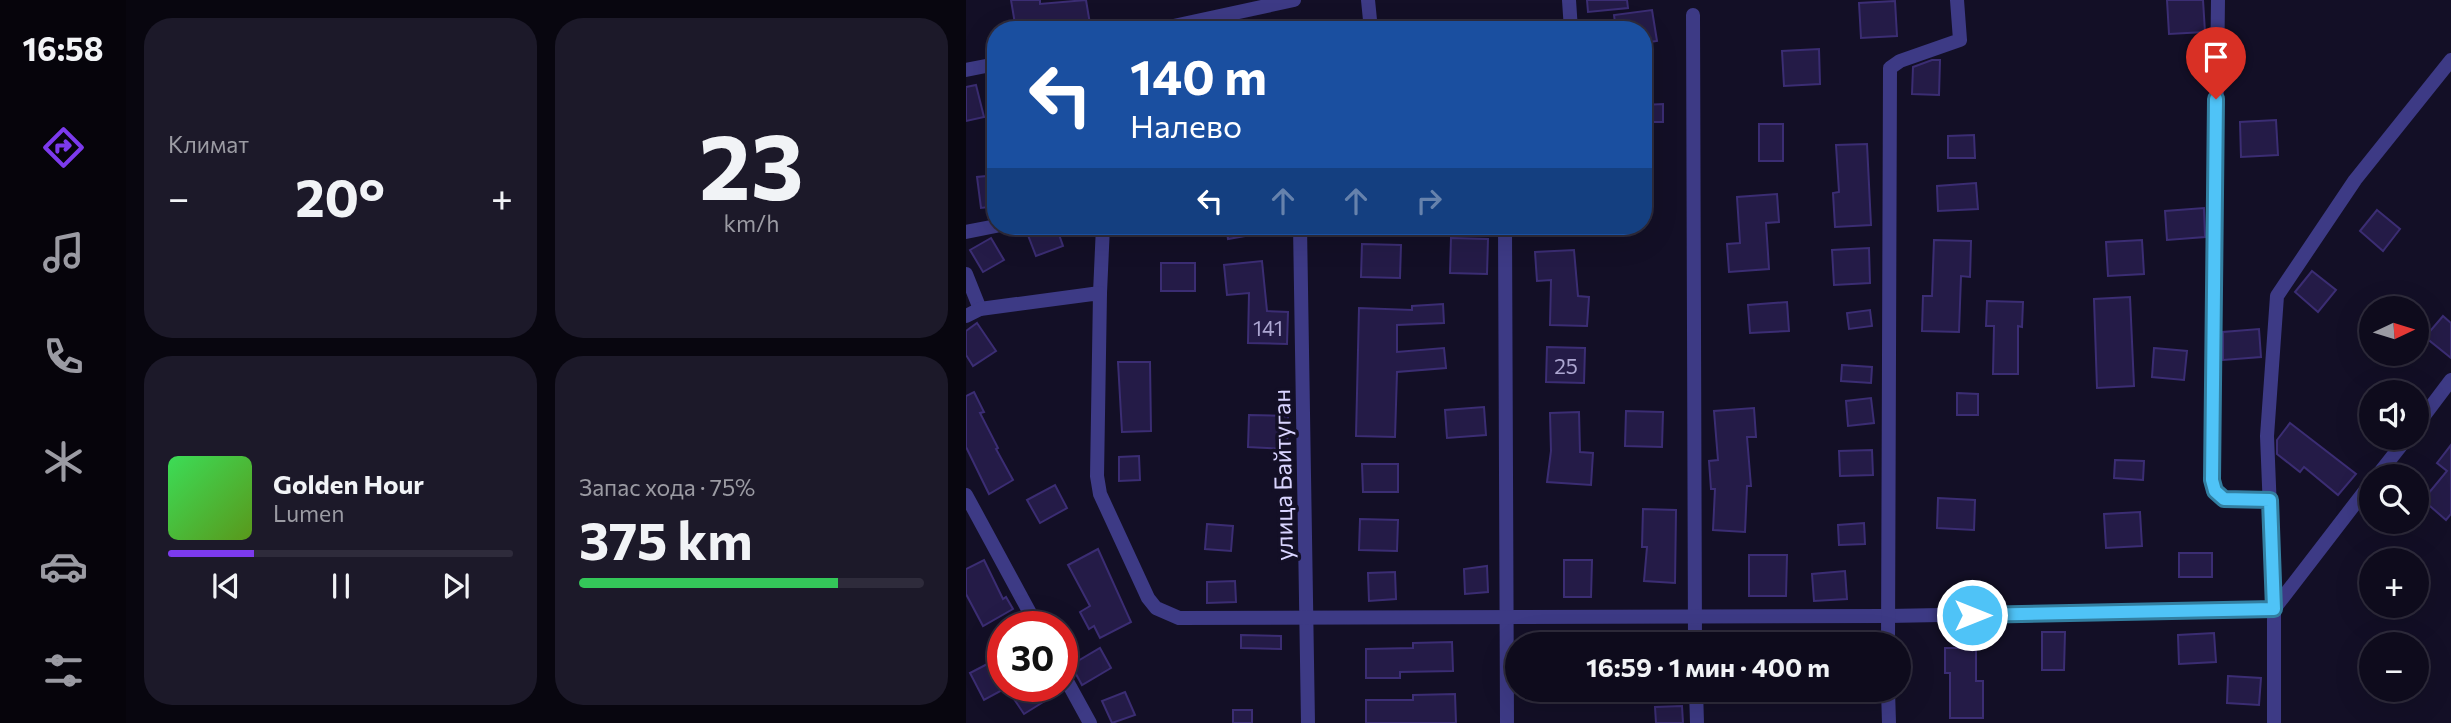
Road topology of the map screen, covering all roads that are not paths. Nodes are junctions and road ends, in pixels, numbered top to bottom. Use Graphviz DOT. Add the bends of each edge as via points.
graph roads {
  1 [pos="1294,0"];
  2 [pos="1368,0"];
  3 [pos="1569,0"];
  4 [pos="1957,0"];
  5 [pos="2218,0"];
  6 [pos="1693,15"];
  7 [pos="1197,21"];
  8 [pos="1370,21"];
  9 [pos="1570,21"];
  10 [pos="2451,60"];
  11 [pos="987,66"];
  12 [pos="966,71"];
  13 [pos="987,228"];
  14 [pos="966,232"];
  15 [pos="1103,235"];
  16 [pos="1300,235"];
  17 [pos="1505,235"];
  18 [pos="966,274"];
  19 [pos="1100,293"];
  20 [pos="980,309"];
  21 [pos="966,316"];
  22 [pos="2451,380"];
  23 [pos="2429,409"];
  24 [pos="2398,450"];
  25 [pos="2386,464"];
  26 [pos="966,495"];
  27 [pos="2359,499"];
  28 [pos="2270,500"];
  29 [pos="2274,609"];
  30 [pos="1029,611"];
  31 [pos="1888,616"];
  32 [pos="1505,617"];
  33 [pos="1695,617"];
  34 [pos="1308,620"];
  35 [pos="1695,632"];
  36 [pos="1888,632"];
  37 [pos="1078,701"];
  38 [pos="1696,702"];
  39 [pos="1888,702"];
  40 [pos="1090,723"];
  41 [pos="1308,723"];
  42 [pos="1507,723"];
  43 [pos="1697,723"];
  44 [pos="1889,723"];
  45 [pos="2274,723"];
  1 -- 7 [label="street"];
  2 -- 8 [label="street"];
  3 -- 9 [label="street"];
  4 -- 31 [label="street" via="1960,40 1890,68"];
  5 -- 28 [label="street" via="2212,480 2224,499"];
  6 -- 33 [label="street"];
  10 -- 28 [label="street" via="2355,180 2277,296 2267,436"];
  11 -- 12 [label="street"];
  13 -- 14 [label="street"];
  15 -- 19 [label="street"];
  16 -- 34 [label="street, улица Байтуган"];
  17 -- 32 [label="street"];
  18 -- 20 [label="street"];
  19 -- 20 [label="street"];
  19 -- 34 [label="street" via="1097,476 1100,494 1148,598 1156,608 1180,618"];
  20 -- 21 [label="street"];
  22 -- 23 [label="street"];
  24 -- 25 [label="street"];
  26 -- 30 [label="street"];
  27 -- 29 [label="street"];
  28 -- 29 [label="street"];
  29 -- 31 [label="street"];
  29 -- 45 [label="street"];
  31 -- 33 [label="street"];
  31 -- 36 [label="street"];
  32 -- 33 [label="street"];
  32 -- 34 [label="street"];
  32 -- 42 [label="street"];
  33 -- 35 [label="street"];
  34 -- 41 [label="street, улица Байтуган"];
  37 -- 40 [label="street"];
  38 -- 43 [label="street"];
  39 -- 44 [label="street"];
}
